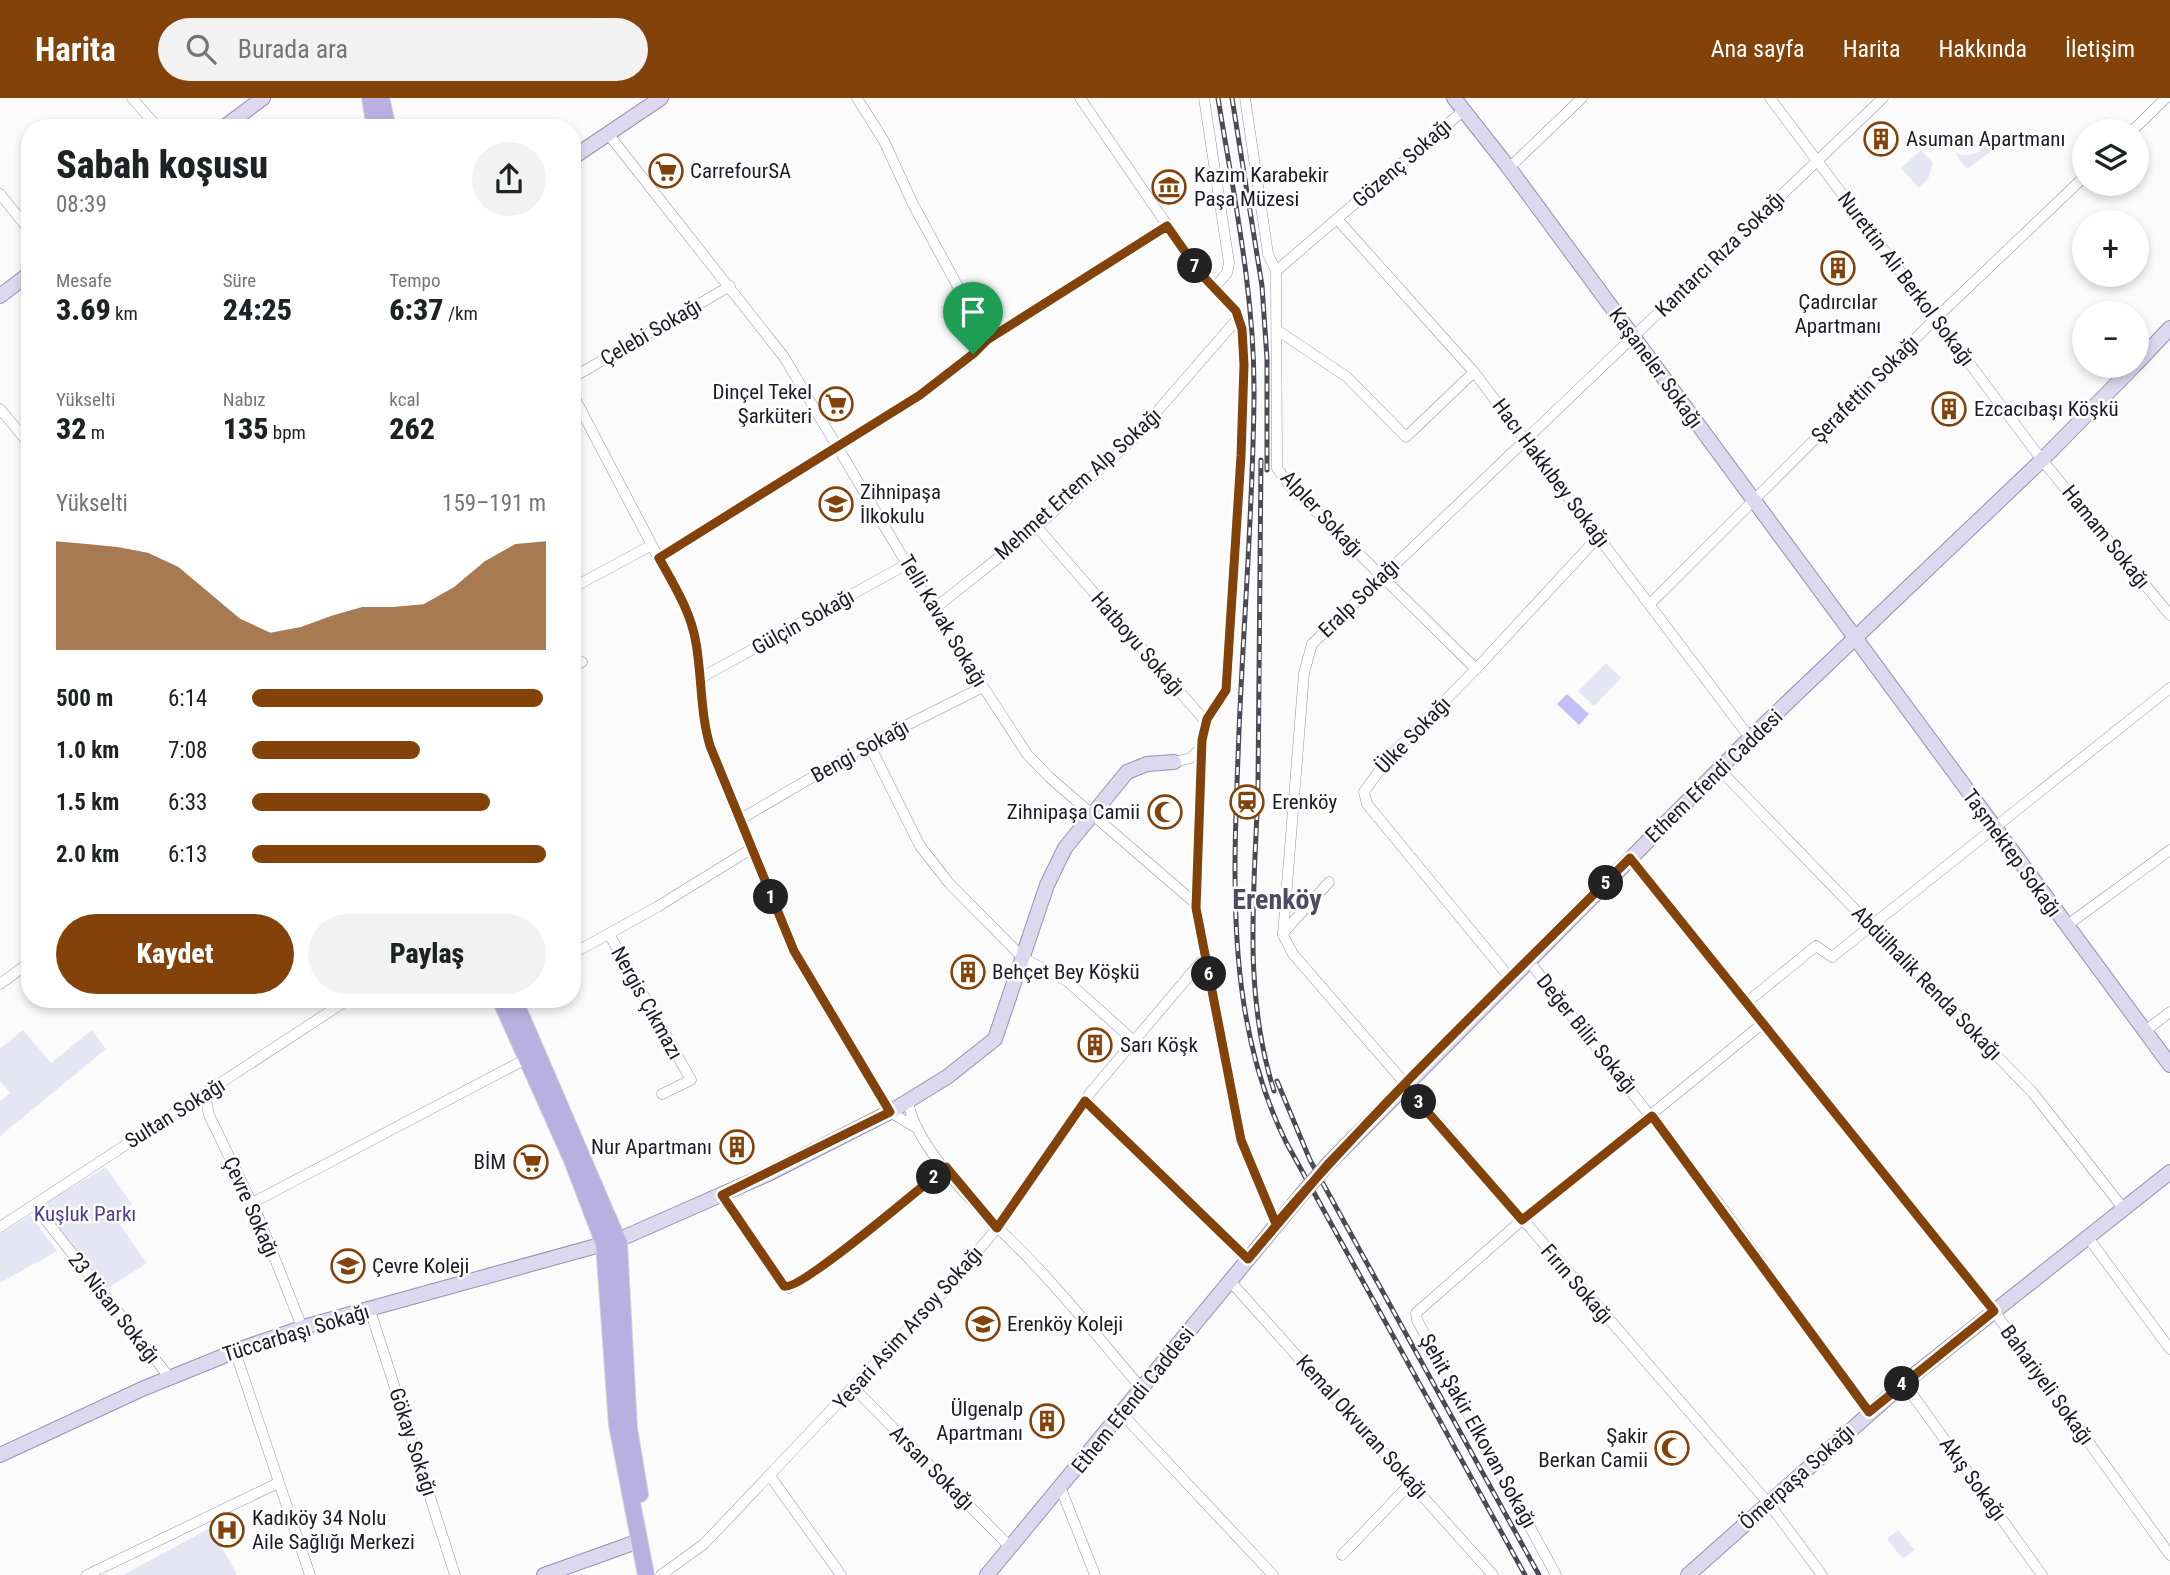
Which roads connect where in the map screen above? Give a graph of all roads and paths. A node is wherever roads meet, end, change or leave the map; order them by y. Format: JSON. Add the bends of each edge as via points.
{"nodes":[{"id":1,"x":132,"y":98,"type":"edge"},
{"id":2,"x":263,"y":98,"type":"edge"},
{"id":3,"x":370,"y":98,"type":"edge"},
{"id":4,"x":381,"y":98,"type":"edge"},
{"id":5,"x":660,"y":98,"type":"edge"},
{"id":6,"x":857,"y":98,"type":"edge"},
{"id":7,"x":1080,"y":98,"type":"edge"},
{"id":8,"x":1204,"y":98,"type":"edge"},
{"id":9,"x":1245,"y":98,"type":"edge"},
{"id":10,"x":1454,"y":98,"type":"edge"},
{"id":11,"x":1582,"y":98,"type":"edge"},
{"id":12,"x":1770,"y":98,"type":"edge"},
{"id":13,"x":1883,"y":98,"type":"edge"},
{"id":14,"x":2166,"y":98,"type":"edge"},
{"id":15,"x":1464,"y":110,"type":"junction"},
{"id":16,"x":150,"y":119,"type":"edge"},
{"id":17,"x":235,"y":119,"type":"edge"},
{"id":18,"x":374,"y":119,"type":"edge"},
{"id":19,"x":386,"y":119,"type":"edge"},
{"id":20,"x":2144,"y":119,"type":"edge"},
{"id":21,"x":608,"y":135,"type":"junction"},
{"id":22,"x":581,"y":152,"type":"edge"},
{"id":23,"x":1817,"y":160,"type":"junction"},
{"id":24,"x":1510,"y":168,"type":"junction"},
{"id":25,"x":2072,"y":188,"type":"edge"},
{"id":26,"x":0,"y":194,"type":"edge"},
{"id":27,"x":1337,"y":219,"type":"junction"},
{"id":28,"x":21,"y":220,"type":"edge"},
{"id":29,"x":1167,"y":226,"type":"junction"},
{"id":30,"x":1276,"y":271,"type":"junction"},
{"id":31,"x":21,"y":280,"type":"edge"},
{"id":32,"x":730,"y":286,"type":"junction"},
{"id":33,"x":1214,"y":288,"type":"junction"},
{"id":34,"x":0,"y":296,"type":"edge"},
{"id":35,"x":1239,"y":317,"type":"junction"},
{"id":36,"x":1935,"y":319,"type":"junction"},
{"id":37,"x":2170,"y":328,"type":"edge"},
{"id":38,"x":1277,"y":330,"type":"junction"},
{"id":39,"x":1633,"y":336,"type":"junction"},
{"id":40,"x":987,"y":340,"type":"junction"},
{"id":41,"x":2149,"y":350,"type":"edge"},
{"id":42,"x":1474,"y":372,"type":"junction"},
{"id":43,"x":581,"y":373,"type":"edge"},
{"id":44,"x":2121,"y":378,"type":"edge"},
{"id":45,"x":0,"y":409,"type":"edge"},
{"id":46,"x":581,"y":410,"type":"edge"},
{"id":47,"x":21,"y":434,"type":"edge"},
{"id":48,"x":1525,"y":438,"type":"junction"},
{"id":49,"x":839,"y":446,"type":"junction"},
{"id":50,"x":2042,"y":460,"type":"junction"},
{"id":51,"x":1753,"y":500,"type":"junction"},
{"id":52,"x":1037,"y":527,"type":"junction"},
{"id":53,"x":1599,"y":536,"type":"junction"},
{"id":54,"x":652,"y":545,"type":"junction"},
{"id":55,"x":659,"y":558,"type":"junction"},
{"id":56,"x":907,"y":564,"type":"junction"},
{"id":57,"x":1381,"y":576,"type":"junction"},
{"id":58,"x":581,"y":582,"type":"edge"},
{"id":59,"x":1650,"y":604,"type":"junction"},
{"id":60,"x":934,"y":609,"type":"junction"},
{"id":61,"x":2170,"y":614,"type":"edge"},
{"id":62,"x":1857,"y":639,"type":"junction"},
{"id":63,"x":1476,"y":669,"type":"junction"},
{"id":64,"x":699,"y":679,"type":"junction"},
{"id":65,"x":983,"y":687,"type":"junction"},
{"id":66,"x":2170,"y":688,"type":"edge"},
{"id":67,"x":1206,"y":722,"type":"junction"},
{"id":68,"x":1750,"y":738,"type":"junction"},
{"id":69,"x":869,"y":744,"type":"junction"},
{"id":70,"x":1201,"y":748,"type":"junction"},
{"id":71,"x":1174,"y":762,"type":"junction"},
{"id":72,"x":1719,"y":769,"type":"junction"},
{"id":73,"x":1199,"y":777,"type":"junction"},
{"id":74,"x":1091,"y":813,"type":"junction"},
{"id":75,"x":739,"y":820,"type":"junction"},
{"id":76,"x":1993,"y":829,"type":"junction"},
{"id":77,"x":751,"y":849,"type":"junction"},
{"id":78,"x":2170,"y":850,"type":"edge"},
{"id":79,"x":1630,"y":858,"type":"junction"},
{"id":80,"x":1329,"y":882,"type":"dead end"},
{"id":81,"x":1195,"y":903,"type":"junction"},
{"id":82,"x":1871,"y":926,"type":"junction"},
{"id":83,"x":2066,"y":926,"type":"junction"},
{"id":84,"x":1283,"y":933,"type":"junction"},
{"id":85,"x":609,"y":934,"type":"junction"},
{"id":86,"x":581,"y":949,"type":"edge"},
{"id":87,"x":1205,"y":957,"type":"junction"},
{"id":88,"x":1023,"y":958,"type":"junction"},
{"id":89,"x":1528,"y":960,"type":"junction"},
{"id":90,"x":21,"y":969,"type":"edge"},
{"id":91,"x":1510,"y":978,"type":"junction"},
{"id":92,"x":0,"y":984,"type":"edge"},
{"id":93,"x":1746,"y":1003,"type":"junction"},
{"id":94,"x":335,"y":1008,"type":"edge"},
{"id":95,"x":504,"y":1008,"type":"edge"},
{"id":96,"x":518,"y":1008,"type":"edge"},
{"id":97,"x":2170,"y":1012,"type":"edge"},
{"id":98,"x":1762,"y":1024,"type":"junction"},
{"id":99,"x":2145,"y":1031,"type":"junction"},
{"id":100,"x":1133,"y":1040,"type":"junction"},
{"id":101,"x":526,"y":1059,"type":"junction"},
{"id":102,"x":2170,"y":1065,"type":"edge"},
{"id":103,"x":1404,"y":1085,"type":"junction"},
{"id":104,"x":212,"y":1088,"type":"junction"},
{"id":105,"x":662,"y":1094,"type":"dead end"},
{"id":106,"x":1085,"y":1101,"type":"junction"},
{"id":107,"x":908,"y":1102,"type":"junction"},
{"id":108,"x":187,"y":1104,"type":"junction"},
{"id":109,"x":890,"y":1112,"type":"junction"},
{"id":110,"x":209,"y":1115,"type":"junction"},
{"id":111,"x":1652,"y":1116,"type":"junction"},
{"id":112,"x":915,"y":1127,"type":"junction"},
{"id":113,"x":946,"y":1167,"type":"junction"},
{"id":114,"x":2170,"y":1172,"type":"edge"},
{"id":115,"x":722,"y":1195,"type":"junction"},
{"id":116,"x":251,"y":1203,"type":"junction"},
{"id":117,"x":34,"y":1205,"type":"junction"},
{"id":118,"x":2123,"y":1208,"type":"junction"},
{"id":119,"x":1522,"y":1220,"type":"junction"},
{"id":120,"x":1276,"y":1224,"type":"junction"},
{"id":121,"x":0,"y":1227,"type":"edge"},
{"id":122,"x":997,"y":1228,"type":"junction"},
{"id":123,"x":2087,"y":1236,"type":"junction"},
{"id":124,"x":611,"y":1242,"type":"junction"},
{"id":125,"x":1248,"y":1259,"type":"junction"},
{"id":126,"x":1230,"y":1281,"type":"junction"},
{"id":127,"x":370,"y":1310,"type":"junction"},
{"id":128,"x":1994,"y":1311,"type":"junction"},
{"id":129,"x":302,"y":1327,"type":"junction"},
{"id":130,"x":2170,"y":1349,"type":"edge"},
{"id":131,"x":235,"y":1351,"type":"junction"},
{"id":132,"x":169,"y":1377,"type":"junction"},
{"id":133,"x":1904,"y":1383,"type":"junction"},
{"id":134,"x":854,"y":1388,"type":"junction"},
{"id":135,"x":1142,"y":1390,"type":"junction"},
{"id":136,"x":1869,"y":1412,"type":"junction"},
{"id":137,"x":1122,"y":1414,"type":"junction"},
{"id":138,"x":0,"y":1455,"type":"edge"},
{"id":139,"x":770,"y":1476,"type":"junction"},
{"id":140,"x":1412,"y":1482,"type":"junction"},
{"id":141,"x":278,"y":1483,"type":"junction"},
{"id":142,"x":1061,"y":1489,"type":"junction"},
{"id":143,"x":1769,"y":1504,"type":"junction"},
{"id":144,"x":639,"y":1541,"type":"junction"},
{"id":145,"x":1011,"y":1548,"type":"junction"},
{"id":146,"x":1342,"y":1555,"type":"dead end"},
{"id":147,"x":2170,"y":1555,"type":"edge"},
{"id":148,"x":88,"y":1575,"type":"edge"},
{"id":149,"x":310,"y":1575,"type":"edge"},
{"id":150,"x":455,"y":1575,"type":"edge"},
{"id":151,"x":544,"y":1575,"type":"edge"},
{"id":152,"x":646,"y":1575,"type":"edge"},
{"id":153,"x":659,"y":1575,"type":"edge"},
{"id":154,"x":841,"y":1575,"type":"edge"},
{"id":155,"x":987,"y":1575,"type":"edge"},
{"id":156,"x":1095,"y":1575,"type":"edge"},
{"id":157,"x":1273,"y":1575,"type":"edge"},
{"id":158,"x":1493,"y":1575,"type":"edge"},
{"id":159,"x":1556,"y":1575,"type":"edge"},
{"id":160,"x":1688,"y":1575,"type":"edge"},
{"id":161,"x":1822,"y":1575,"type":"edge"},
{"id":162,"x":2042,"y":1575,"type":"edge"}],
"edges":[{"from":1,"to":16,"type":"street"},
{"from":2,"to":17,"type":"street"},
{"from":3,"to":18,"type":"main road"},
{"from":4,"to":19,"type":"main road"},
{"from":5,"to":21,"type":"street"},
{"from":6,"to":40,"type":"street","via":[[887,146],[908,195]]},
{"from":7,"to":29,"type":"street"},
{"from":8,"to":33,"type":"street","via":[[1229,262],[1228,271]]},
{"from":9,"to":30,"type":"street","name":"Alpler Sokağı","via":[[1268,254]]},
{"from":10,"to":15,"type":"street","name":"Kaşaneler Sokağı"},
{"from":11,"to":24,"type":"street"},
{"from":12,"to":23,"type":"street","name":"Nurettin Ali Berkol Sokağı"},
{"from":13,"to":23,"type":"street","name":"Kantarcı Rıza Sokağı"},
{"from":14,"to":20,"type":"street"},
{"from":15,"to":24,"type":"street","name":"Kaşaneler Sokağı"},
{"from":15,"to":27,"type":"street","name":"Gözenç Sokağı"},
{"from":21,"to":22,"type":"street"},
{"from":21,"to":32,"type":"street","name":"Telli Kavak Sokağı"},
{"from":23,"to":36,"type":"street","name":"Nurettin Ali Berkol Sokağı"},
{"from":23,"to":39,"type":"street","name":"Kantarcı Rıza Sokağı"},
{"from":24,"to":39,"type":"street","name":"Kaşaneler Sokağı"},
{"from":25,"to":36,"type":"street","name":"Şerafettin Sokağı"},
{"from":26,"to":28,"type":"street"},
{"from":27,"to":30,"type":"street","name":"Gözenç Sokağı"},
{"from":27,"to":42,"type":"street","name":"Hacı Hakkıbey Sokağı"},
{"from":29,"to":33,"type":"street"},
{"from":29,"to":40,"type":"street"},
{"from":30,"to":38,"type":"street","name":"Alpler Sokağı"},
{"from":31,"to":34,"type":"street"},
{"from":32,"to":43,"type":"street","name":"Çelebi Sokağı"},
{"from":32,"to":49,"type":"street","name":"Telli Kavak Sokağı","via":[[788,363]]},
{"from":33,"to":35,"type":"street"},
{"from":35,"to":52,"type":"street","name":"Mehmet Ertem Alp Sokağı","via":[[1144,428]]},
{"from":35,"to":67,"type":"street","via":[[1243,401],[1226,690]]},
{"from":36,"to":50,"type":"street","name":"Nurettin Ali Berkol Sokağı"},
{"from":36,"to":51,"type":"street","name":"Şerafettin Sokağı"},
{"from":37,"to":41,"type":"street","name":"Ethem Efendi Caddesi"},
{"from":38,"to":42,"type":"street","via":[[1346,377],[1406,437]]},
{"from":38,"to":57,"type":"street","name":"Alpler Sokağı","via":[[1277,468],[1294,491]]},
{"from":39,"to":48,"type":"street","name":"Kantarcı Rıza Sokağı"},
{"from":39,"to":51,"type":"street","name":"Kaşaneler Sokağı"},
{"from":40,"to":49,"type":"street","via":[[920,395]]},
{"from":42,"to":48,"type":"street","name":"Hacı Hakkıbey Sokağı"},
{"from":44,"to":50,"type":"street","name":"Ethem Efendi Caddesi"},
{"from":45,"to":47,"type":"street"},
{"from":46,"to":54,"type":"street"},
{"from":48,"to":53,"type":"street","name":"Hacı Hakkıbey Sokağı"},
{"from":48,"to":57,"type":"street","name":"Eralp Sokağı"},
{"from":49,"to":55,"type":"street"},
{"from":49,"to":56,"type":"street","name":"Telli Kavak Sokağı"},
{"from":50,"to":61,"type":"street","name":"Hamam Sokağı"},
{"from":50,"to":62,"type":"street","name":"Ethem Efendi Caddesi"},
{"from":51,"to":59,"type":"street","name":"Şerafettin Sokağı"},
{"from":51,"to":62,"type":"street","name":"Kaşaneler Sokağı"},
{"from":52,"to":60,"type":"street","name":"Mehmet Ertem Alp Sokağı"},
{"from":52,"to":67,"type":"street","name":"Hatboyu Sokağı"},
{"from":53,"to":59,"type":"street","name":"Hacı Hakkıbey Sokağı"},
{"from":53,"to":63,"type":"street","name":"Ülke Sokağı"},
{"from":54,"to":55,"type":"street"},
{"from":54,"to":58,"type":"street"},
{"from":55,"to":64,"type":"street","via":[[689,617]]},
{"from":56,"to":60,"type":"street","name":"Telli Kavak Sokağı"},
{"from":56,"to":64,"type":"street","name":"Gülçin Sokağı"},
{"from":57,"to":63,"type":"street","name":"Alpler Sokağı"},
{"from":57,"to":84,"type":"street","name":"Eralp Sokağı","via":[[1318,637],[1307,656]]},
{"from":59,"to":68,"type":"street","name":"Hacı Hakkıbey Sokağı"},
{"from":60,"to":65,"type":"street","name":"Telli Kavak Sokağı"},
{"from":62,"to":68,"type":"street","name":"Ethem Efendi Caddesi"},
{"from":62,"to":76,"type":"street","name":"Taşmektep Sokağı"},
{"from":63,"to":91,"type":"street","name":"Ülke Sokağı","via":[[1385,761],[1364,797]]},
{"from":64,"to":75,"type":"street","via":[[708,739]]},
{"from":65,"to":69,"type":"street","name":"Bengi Sokağı"},
{"from":65,"to":74,"type":"street","name":"Telli Kavak Sokağı","via":[[1031,758]]},
{"from":66,"to":76,"type":"street"},
{"from":67,"to":70,"type":"street"},
{"from":68,"to":72,"type":"street","name":"Ethem Efendi Caddesi"},
{"from":69,"to":75,"type":"street","name":"Bengi Sokağı"},
{"from":69,"to":88,"type":"street","via":[[920,846],[949,883]]},
{"from":70,"to":71,"type":"street","via":[[1191,758]]},
{"from":70,"to":73,"type":"street"},
{"from":71,"to":73,"type":"street","via":[[1190,767]]},
{"from":71,"to":74,"type":"street","name":"Tüccarbaşı Sokağı","via":[[1131,769]]},
{"from":72,"to":79,"type":"street","name":"Ethem Efendi Caddesi"},
{"from":72,"to":82,"type":"street","name":"Abdülhalik Renda Sokağı"},
{"from":73,"to":81,"type":"street"},
{"from":74,"to":81,"type":"street","name":"Telli Kavak Sokağı"},
{"from":74,"to":88,"type":"street","name":"Tüccarbaşı Sokağı","via":[[1056,863]]},
{"from":75,"to":77,"type":"street"},
{"from":76,"to":82,"type":"street"},
{"from":76,"to":83,"type":"street","name":"Taşmektep Sokağı"},
{"from":77,"to":85,"type":"street"},
{"from":77,"to":109,"type":"street","via":[[803,969]]},
{"from":78,"to":83,"type":"street"},
{"from":79,"to":89,"type":"street","name":"Ethem Efendi Caddesi"},
{"from":79,"to":93,"type":"street","name":"Bahariyeli Sokağı"},
{"from":80,"to":84,"type":"street"},
{"from":81,"to":87,"type":"street"},
{"from":82,"to":93,"type":"street","via":[[1832,957],[1816,946]]},
{"from":82,"to":118,"type":"street","name":"Abdülhalik Renda Sokağı","via":[[2037,1097]]},
{"from":83,"to":99,"type":"street","name":"Taşmektep Sokağı"},
{"from":84,"to":103,"type":"street","name":"Fırın Sokağı","via":[[1285,945]]},
{"from":85,"to":86,"type":"street"},
{"from":85,"to":105,"type":"street","name":"Nergis Çıkmazı","via":[[691,1080]]},
{"from":87,"to":100,"type":"street","name":"Yesari Asim Arsoy Sokağı"},
{"from":87,"to":120,"type":"street","via":[[1241,1140]]},
{"from":88,"to":100,"type":"street","via":[[1067,981]]},
{"from":88,"to":107,"type":"street","name":"Tüccarbaşı Sokağı","via":[[995,1039]]},
{"from":89,"to":91,"type":"street","name":"Ethem Efendi Caddesi"},
{"from":89,"to":111,"type":"street","name":"Değer Bilir Sokağı"},
{"from":90,"to":92,"type":"street"},
{"from":91,"to":103,"type":"street","name":"Ethem Efendi Caddesi"},
{"from":93,"to":98,"type":"street","name":"Bahariyeli Sokağı"},
{"from":94,"to":104,"type":"street","name":"Sultan Sokağı"},
{"from":95,"to":101,"type":"main road"},
{"from":96,"to":124,"type":"main road"},
{"from":97,"to":99,"type":"street"},
{"from":98,"to":111,"type":"street","name":"Şehit Şakir Elkovan Sokağı"},
{"from":98,"to":128,"type":"street","name":"Bahariyeli Sokağı"},
{"from":99,"to":102,"type":"street","name":"Taşmektep Sokağı"},
{"from":100,"to":106,"type":"street","name":"Yesari Asim Arsoy Sokağı"},
{"from":101,"to":116,"type":"street"},
{"from":101,"to":124,"type":"main road"},
{"from":103,"to":119,"type":"street","name":"Fırın Sokağı"},
{"from":103,"to":120,"type":"street","name":"Ethem Efendi Caddesi","bridge":true},
{"from":104,"to":108,"type":"street","name":"Sultan Sokağı"},
{"from":104,"to":110,"type":"street","via":[[206,1098]]},
{"from":106,"to":122,"type":"street","name":"Yesari Asim Arsoy Sokağı"},
{"from":106,"to":125,"type":"street"},
{"from":107,"to":109,"type":"street","name":"Tüccarbaşı Sokağı"},
{"from":107,"to":112,"type":"street"},
{"from":108,"to":110,"type":"street","via":[[200,1106]]},
{"from":108,"to":117,"type":"street","name":"Sultan Sokağı"},
{"from":109,"to":112,"type":"street"},
{"from":109,"to":115,"type":"street","name":"Tüccarbaşı Sokağı"},
{"from":110,"to":116,"type":"street","name":"Çevre Sokağı"},
{"from":111,"to":119,"type":"street","name":"Şehit Şakir Elkovan Sokağı"},
{"from":111,"to":136,"type":"street","name":"Değer Bilir Sokağı"},
{"from":112,"to":113,"type":"street"},
{"from":113,"to":115,"type":"street","via":[[833,1259],[789,1288],[783,1286]]},
{"from":113,"to":122,"type":"street"},
{"from":114,"to":118,"type":"street","name":"Ömerpaşa Sokağı"},
{"from":115,"to":124,"type":"street","name":"Tüccarbaşı Sokağı"},
{"from":116,"to":129,"type":"street","name":"Çevre Sokağı"},
{"from":117,"to":121,"type":"street","name":"Sultan Sokağı"},
{"from":117,"to":132,"type":"street","name":"23 Nisan Sokağı"},
{"from":118,"to":123,"type":"street","name":"Ömerpaşa Sokağı"},
{"from":119,"to":143,"type":"street","name":"Fırın Sokağı"},
{"from":119,"to":159,"type":"street","name":"Şehit Şakir Elkovan Sokağı","via":[[1416,1315]]},
{"from":120,"to":125,"type":"street","name":"Ethem Efendi Caddesi"},
{"from":122,"to":134,"type":"street","name":"Yesari Asim Arsoy Sokağı"},
{"from":122,"to":135,"type":"street","via":[[1036,1266]]},
{"from":123,"to":128,"type":"street","name":"Ömerpaşa Sokağı"},
{"from":123,"to":130,"type":"street"},
{"from":124,"to":127,"type":"street","name":"Tüccarbaşı Sokağı"},
{"from":124,"to":144,"type":"main road","via":[[617,1425]]},
{"from":124,"to":153,"type":"main road","via":[[631,1440]]},
{"from":125,"to":126,"type":"street","name":"Ethem Efendi Caddesi"},
{"from":126,"to":135,"type":"street","name":"Ethem Efendi Caddesi"},
{"from":126,"to":140,"type":"street","name":"Kemal Okvuran Sokağı"},
{"from":127,"to":129,"type":"street","name":"Tüccarbaşı Sokağı"},
{"from":127,"to":150,"type":"street","name":"Gökay Sokağı"},
{"from":128,"to":133,"type":"street","name":"Ömerpaşa Sokağı"},
{"from":128,"to":147,"type":"street","name":"Bahariyeli Sokağı"},
{"from":129,"to":131,"type":"street","name":"Tüccarbaşı Sokağı"},
{"from":131,"to":132,"type":"street","name":"Tüccarbaşı Sokağı"},
{"from":131,"to":141,"type":"street"},
{"from":132,"to":138,"type":"street","name":"Tüccarbaşı Sokağı"},
{"from":133,"to":136,"type":"street","name":"Ömerpaşa Sokağı"},
{"from":133,"to":162,"type":"street","name":"Akış Sokağı"},
{"from":134,"to":139,"type":"street","name":"Yesari Asim Arsoy Sokağı"},
{"from":134,"to":145,"type":"street","name":"Arsan Sokağı"},
{"from":135,"to":137,"type":"street","name":"Ethem Efendi Caddesi"},
{"from":136,"to":143,"type":"street","name":"Ömerpaşa Sokağı"},
{"from":137,"to":142,"type":"street","name":"Ethem Efendi Caddesi"},
{"from":137,"to":157,"type":"street"},
{"from":139,"to":153,"type":"street","name":"Yesari Asim Arsoy Sokağı","via":[[701,1547]]},
{"from":139,"to":154,"type":"street"},
{"from":140,"to":146,"type":"street"},
{"from":140,"to":158,"type":"street","name":"Kemal Okvuran Sokağı"},
{"from":141,"to":148,"type":"street"},
{"from":141,"to":149,"type":"street"},
{"from":142,"to":145,"type":"street","name":"Ethem Efendi Caddesi"},
{"from":142,"to":156,"type":"street"},
{"from":143,"to":160,"type":"street","name":"Ömerpaşa Sokağı"},
{"from":143,"to":161,"type":"street","name":"Fırın Sokağı"},
{"from":144,"to":151,"type":"street"},
{"from":144,"to":152,"type":"main road"},
{"from":145,"to":155,"type":"street","name":"Ethem Efendi Caddesi"}]}
